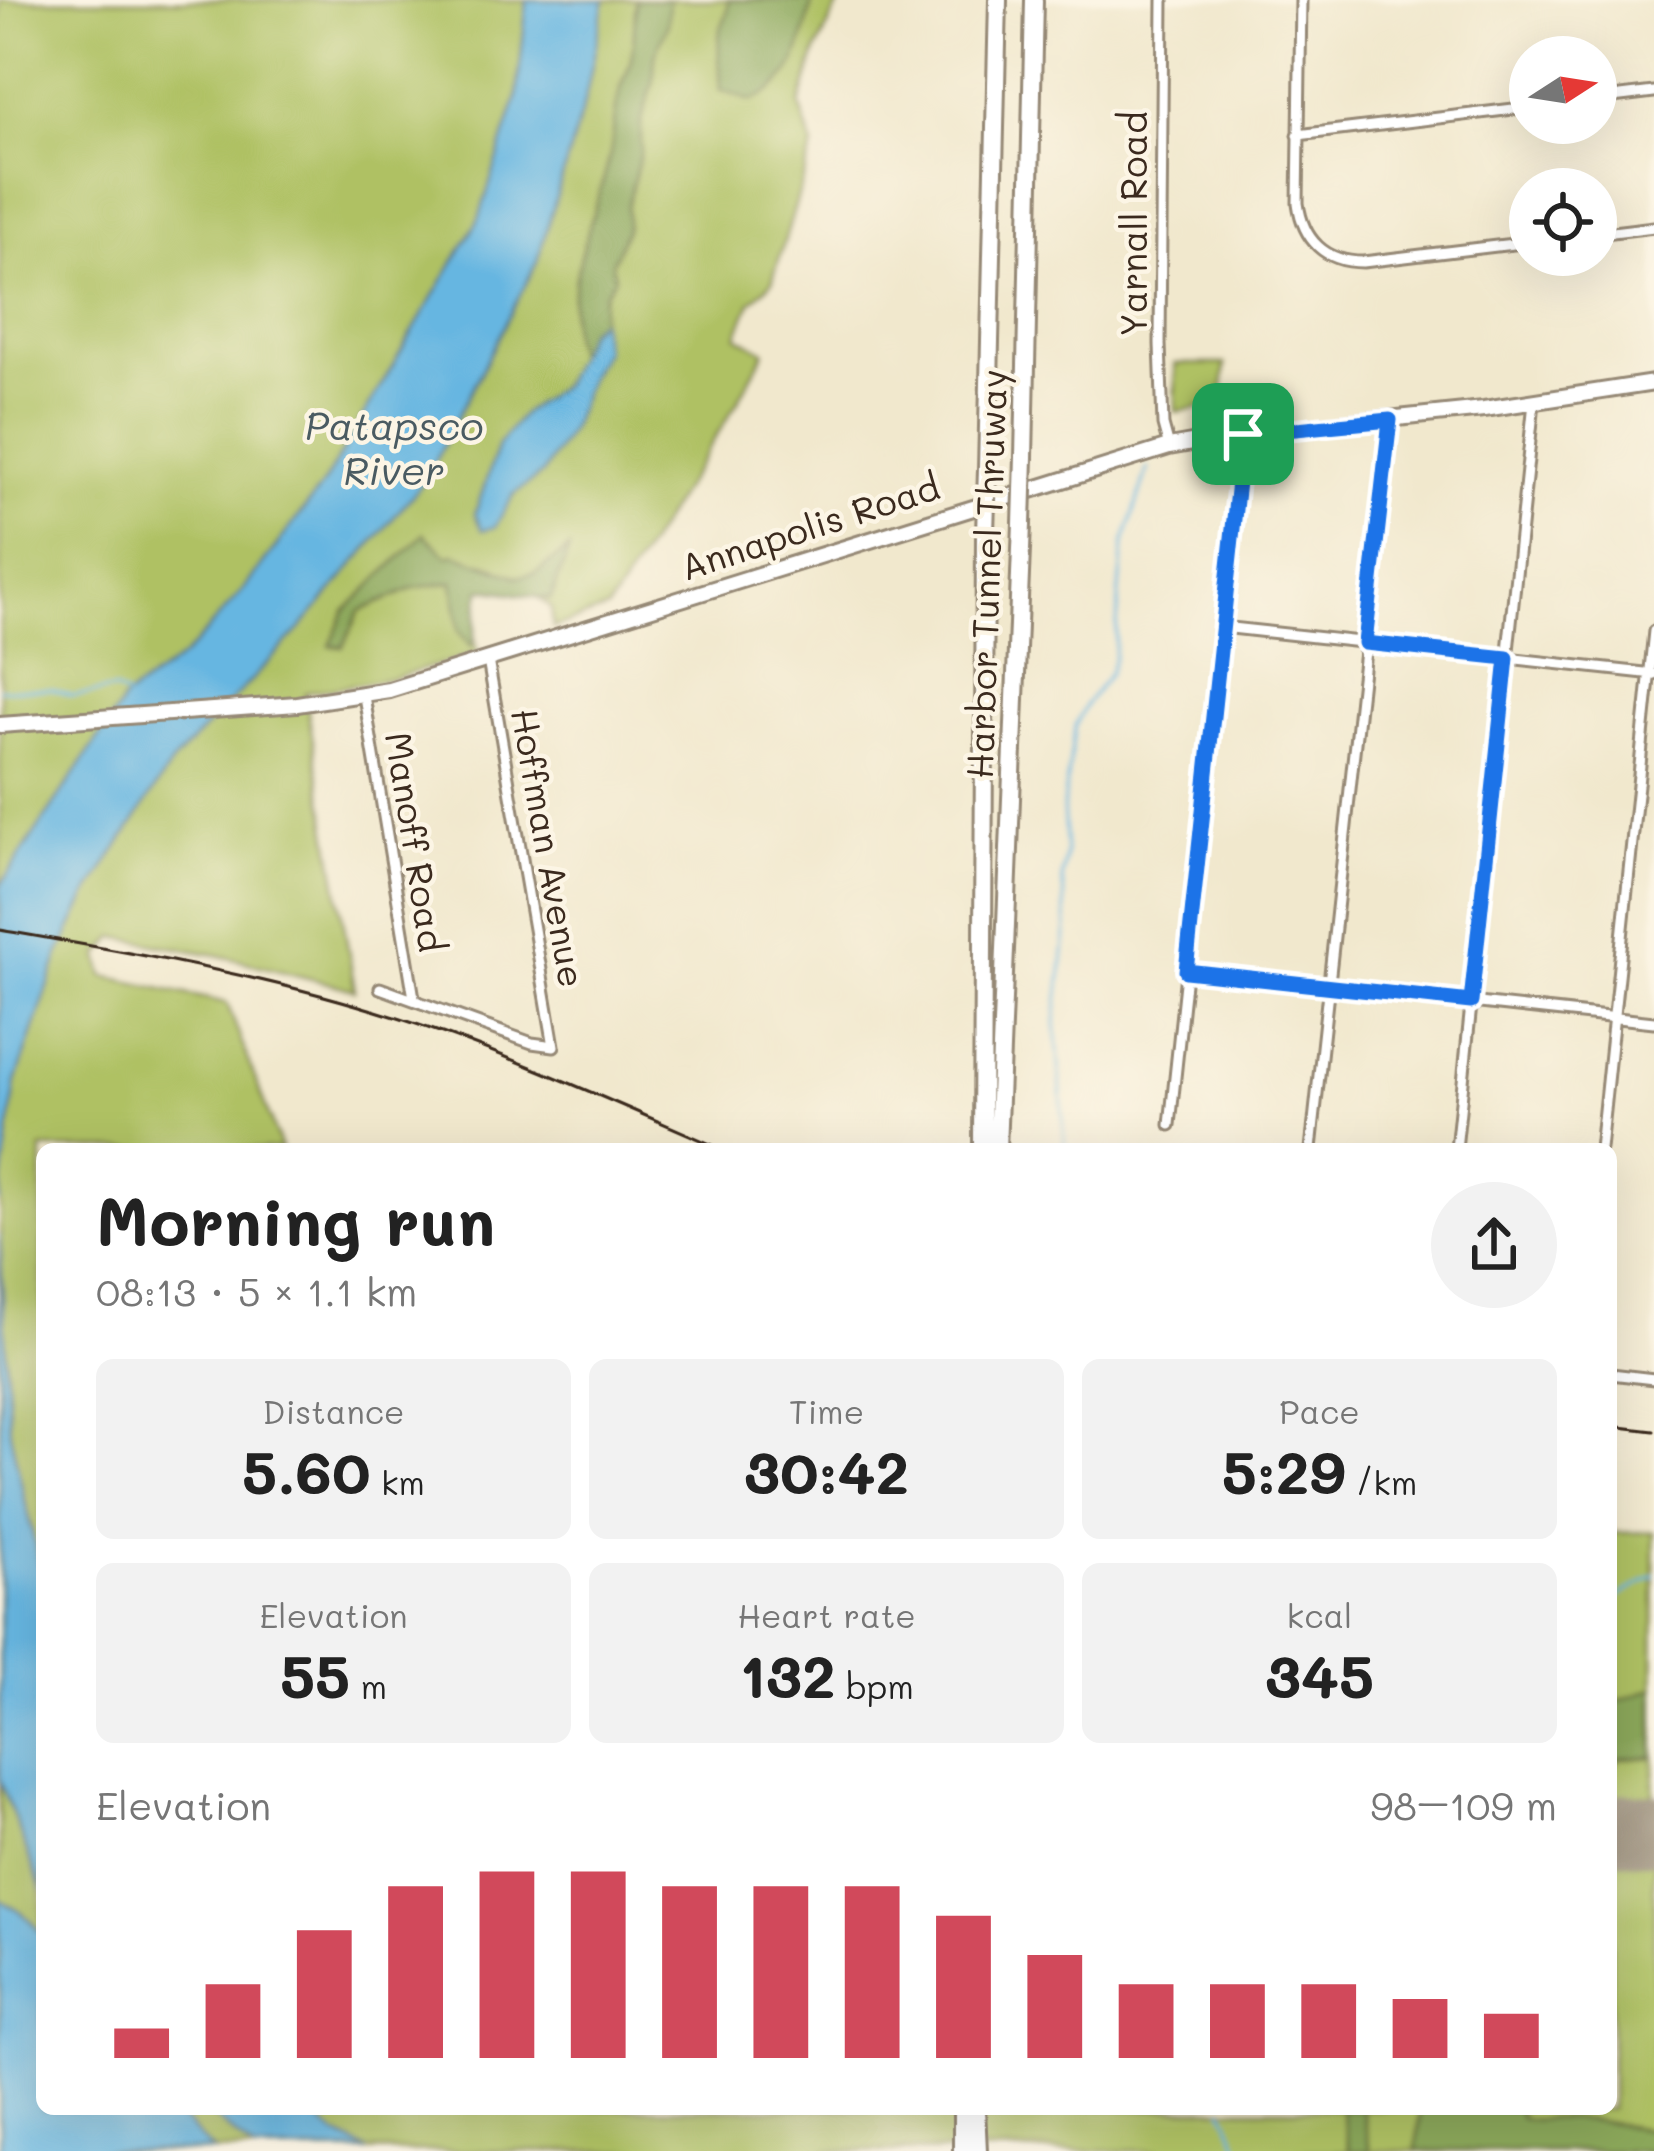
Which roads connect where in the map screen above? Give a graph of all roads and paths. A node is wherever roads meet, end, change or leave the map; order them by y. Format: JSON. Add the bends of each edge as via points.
{"nodes":[{"id":1,"x":998,"y":0,"type":"edge"},
{"id":2,"x":1034,"y":0,"type":"edge"},
{"id":3,"x":1163,"y":0,"type":"edge"},
{"id":4,"x":1301,"y":0,"type":"edge"},
{"id":5,"x":1654,"y":92,"type":"edge"},
{"id":6,"x":1617,"y":96,"type":"edge"},
{"id":7,"x":1509,"y":110,"type":"edge"},
{"id":8,"x":1298,"y":135,"type":"junction"},
{"id":9,"x":1654,"y":227,"type":"edge"},
{"id":10,"x":1617,"y":231,"type":"edge"},
{"id":11,"x":1509,"y":245,"type":"edge"},
{"id":12,"x":1654,"y":383,"type":"edge"},
{"id":13,"x":1534,"y":402,"type":"junction"},
{"id":14,"x":1390,"y":420,"type":"junction"},
{"id":15,"x":1243,"y":434,"type":"junction"},
{"id":16,"x":1169,"y":447,"type":"junction"},
{"id":17,"x":1222,"y":627,"type":"junction"},
{"id":18,"x":1654,"y":631,"type":"edge"},
{"id":19,"x":1365,"y":643,"type":"junction"},
{"id":20,"x":1507,"y":658,"type":"junction"},
{"id":21,"x":488,"y":660,"type":"junction"},
{"id":22,"x":1652,"y":673,"type":"edge"},
{"id":23,"x":364,"y":696,"type":"junction"},
{"id":24,"x":0,"y":725,"type":"edge"},
{"id":25,"x":1186,"y":971,"type":"junction"},
{"id":26,"x":1327,"y":986,"type":"junction"},
{"id":27,"x":380,"y":988,"type":"dead end"},
{"id":28,"x":414,"y":998,"type":"junction"},
{"id":29,"x":1471,"y":1002,"type":"junction"},
{"id":30,"x":1614,"y":1017,"type":"junction"},
{"id":31,"x":1654,"y":1022,"type":"edge"},
{"id":32,"x":1170,"y":1125,"type":"dead end"},
{"id":33,"x":982,"y":1143,"type":"edge"},
{"id":34,"x":998,"y":1143,"type":"edge"},
{"id":35,"x":1311,"y":1143,"type":"edge"},
{"id":36,"x":1457,"y":1143,"type":"edge"},
{"id":37,"x":1601,"y":1143,"type":"edge"},
{"id":38,"x":1617,"y":1375,"type":"edge"},
{"id":39,"x":1654,"y":1378,"type":"edge"},
{"id":40,"x":962,"y":2115,"type":"edge"},
{"id":41,"x":976,"y":2115,"type":"edge"},
{"id":42,"x":962,"y":2151,"type":"edge"},
{"id":43,"x":978,"y":2151,"type":"edge"}],
"edges":[{"from":1,"to":33,"type":"highway","name":"Harbor Tunnel Thruway","bridge":true},
{"from":2,"to":34,"type":"highway","name":"Harbor Tunnel Thruway","bridge":true},
{"from":3,"to":16,"type":"street","name":"Yarnall Road","via":[[1160,344]]},
{"from":4,"to":8,"type":"street"},
{"from":5,"to":6,"type":"street"},
{"from":7,"to":8,"type":"street"},
{"from":8,"to":11,"type":"street","via":[[1300,218],[1313,243],[1337,259]]},
{"from":9,"to":10,"type":"street"},
{"from":12,"to":13,"type":"main road","name":"Annapolis Road"},
{"from":13,"to":14,"type":"main road","name":"Annapolis Road"},
{"from":13,"to":20,"type":"street"},
{"from":14,"to":15,"type":"main road","name":"Annapolis Road"},
{"from":14,"to":19,"type":"street"},
{"from":15,"to":16,"type":"main road","name":"Annapolis Road"},
{"from":15,"to":17,"type":"street"},
{"from":16,"to":21,"type":"main road","name":"Annapolis Road"},
{"from":17,"to":19,"type":"street"},
{"from":17,"to":25,"type":"street"},
{"from":18,"to":22,"type":"street"},
{"from":19,"to":20,"type":"street"},
{"from":19,"to":26,"type":"street"},
{"from":20,"to":22,"type":"street"},
{"from":20,"to":29,"type":"street"},
{"from":21,"to":23,"type":"main road","name":"Annapolis Road"},
{"from":21,"to":28,"type":"street","name":"Hoffman Avenue","via":[[554,1046]]},
{"from":22,"to":30,"type":"street"},
{"from":23,"to":24,"type":"main road","name":"Annapolis Road"},
{"from":23,"to":28,"type":"street","name":"Manoff Road"},
{"from":25,"to":26,"type":"street"},
{"from":25,"to":32,"type":"street"},
{"from":26,"to":29,"type":"street"},
{"from":26,"to":35,"type":"street"},
{"from":27,"to":28,"type":"street"},
{"from":29,"to":30,"type":"street"},
{"from":29,"to":36,"type":"street"},
{"from":30,"to":31,"type":"street"},
{"from":30,"to":37,"type":"street"},
{"from":38,"to":39,"type":"street"},
{"from":40,"to":42,"type":"highway"},
{"from":41,"to":43,"type":"highway"}]}
